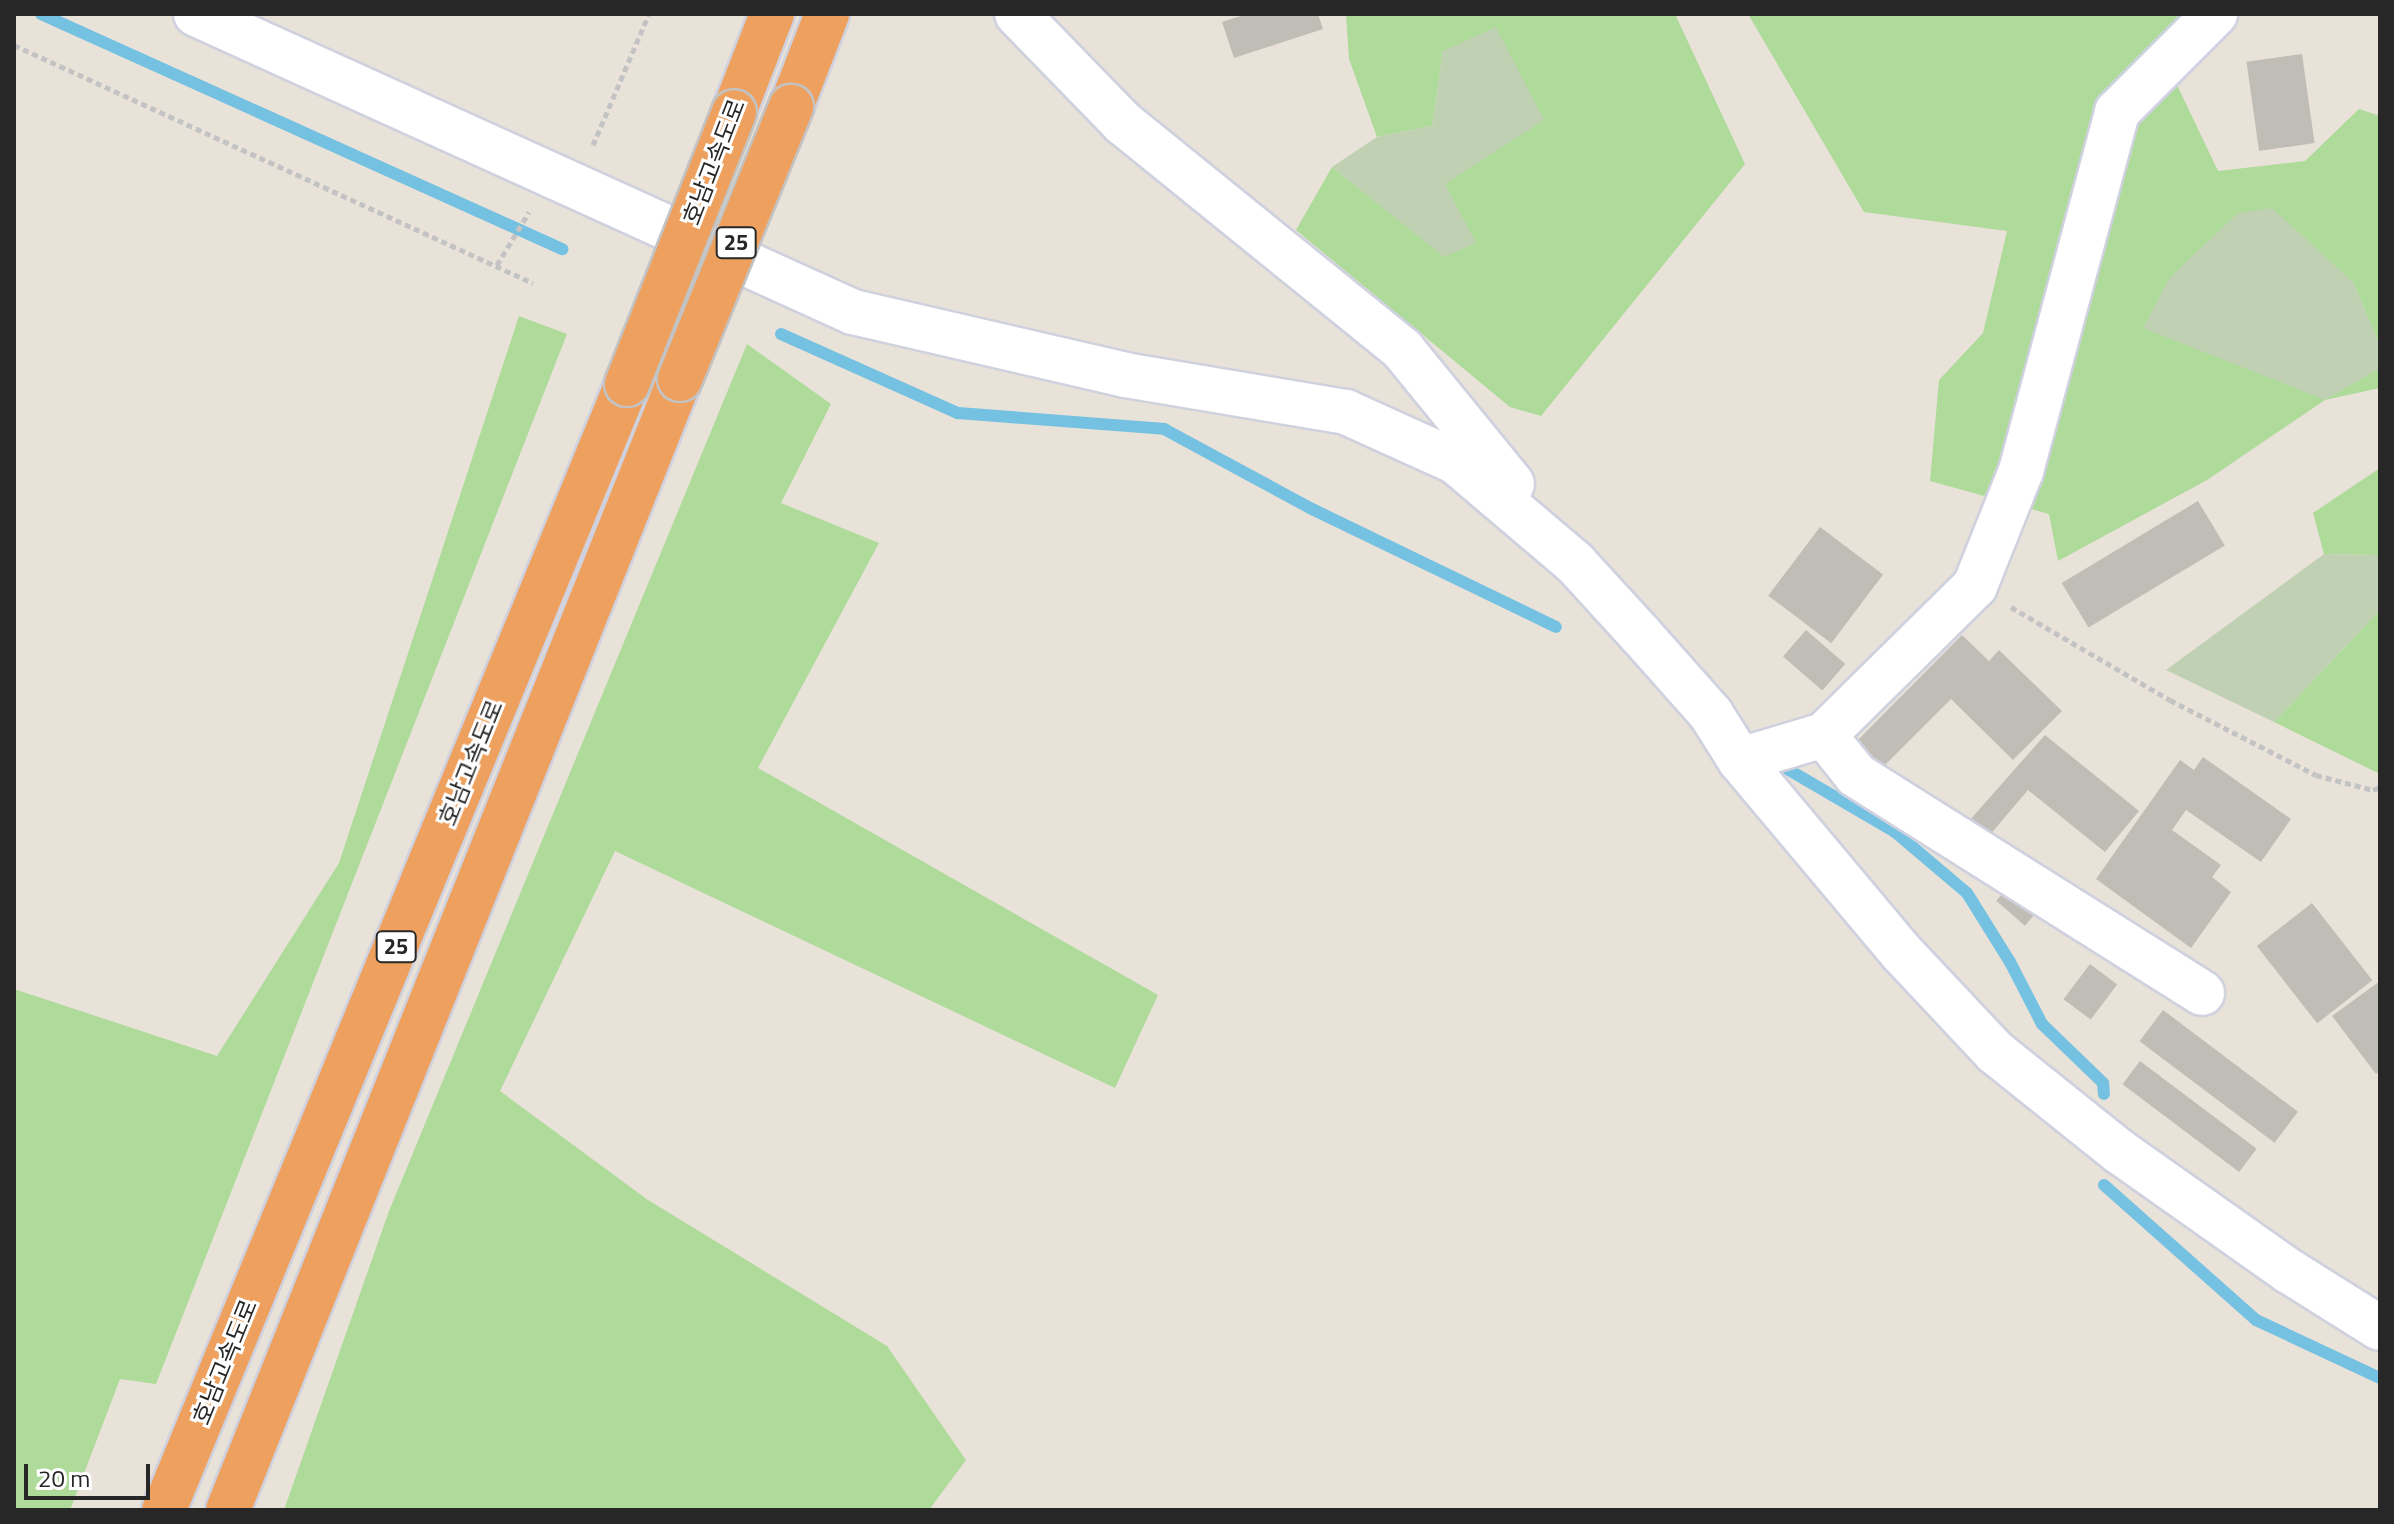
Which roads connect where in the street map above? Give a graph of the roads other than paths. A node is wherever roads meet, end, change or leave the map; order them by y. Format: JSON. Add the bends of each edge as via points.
{"nodes":[{"id":1,"x":196,"y":14,"type":"edge"},
{"id":2,"x":772,"y":14,"type":"edge"},
{"id":3,"x":827,"y":14,"type":"edge"},
{"id":4,"x":1017,"y":14,"type":"edge"},
{"id":5,"x":2215,"y":14,"type":"edge"},
{"id":6,"x":1575,"y":563,"type":"junction"},
{"id":7,"x":1824,"y":735,"type":"junction"},
{"id":8,"x":1740,"y":760,"type":"junction"},
{"id":9,"x":2202,"y":993,"type":"dead end"},
{"id":10,"x":2380,"y":1328,"type":"edge"},
{"id":11,"x":164,"y":1510,"type":"edge"},
{"id":12,"x":228,"y":1510,"type":"edge"}],
"edges":[{"from":1,"to":6,"type":"street","via":[[853,312],[1125,375],[1346,412],[1456,462]]},
{"from":2,"to":11,"type":"highway","name":"호남고속도로","number":"25","bridge":true,"via":[[627,384]]},
{"from":3,"to":12,"type":"highway","name":"호남고속도로","number":"25","bridge":true},
{"from":4,"to":6,"type":"street","via":[[1123,123],[1402,349]]},
{"from":5,"to":7,"type":"street","via":[[2117,112],[2021,471],[1975,586]]},
{"from":6,"to":8,"type":"street","via":[[1711,714]]},
{"from":7,"to":8,"type":"street"},
{"from":7,"to":9,"type":"street","via":[[1856,775]]},
{"from":8,"to":10,"type":"street","via":[[1902,953],[1995,1052],[2120,1152]]}]}
